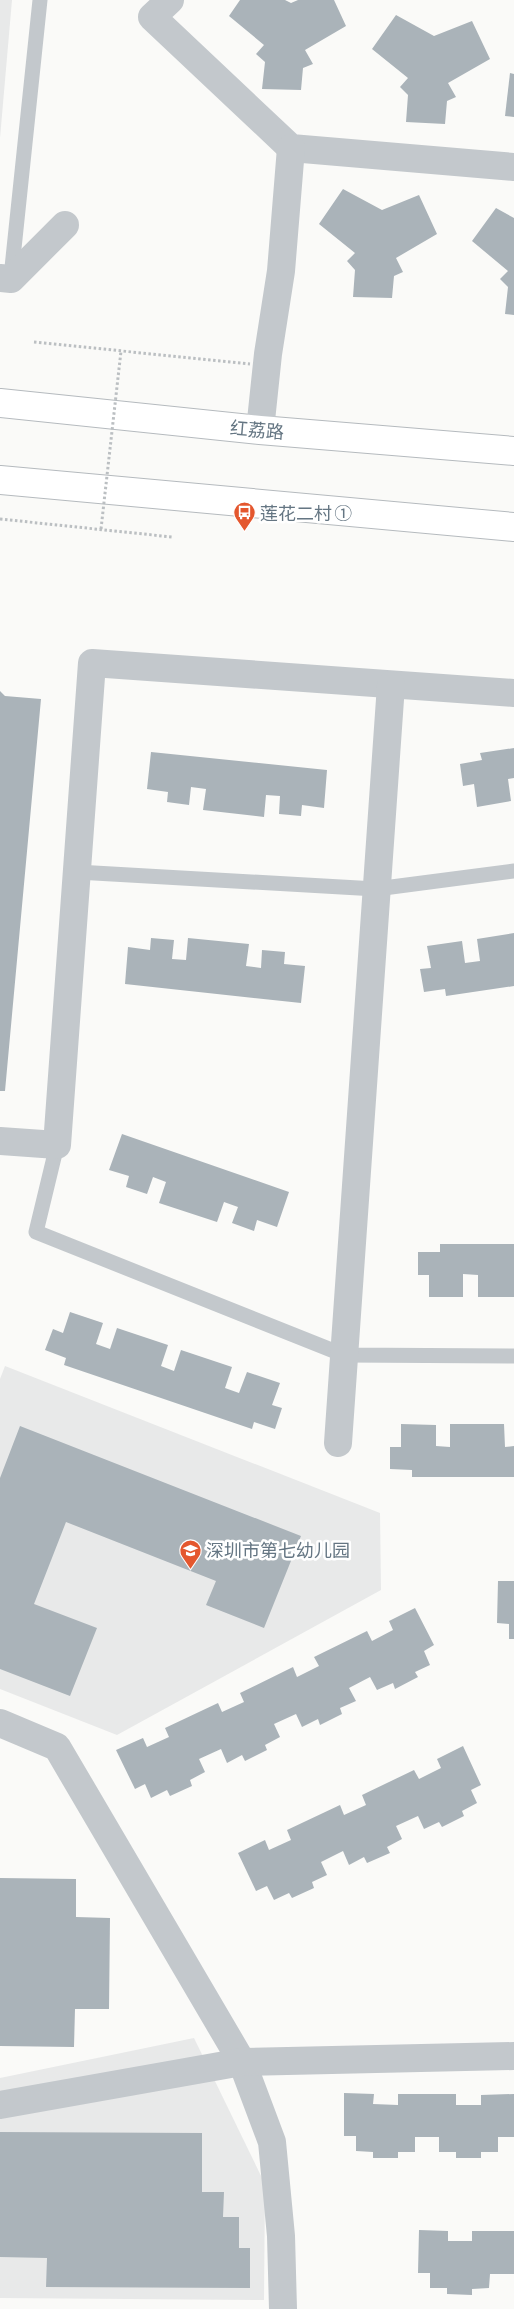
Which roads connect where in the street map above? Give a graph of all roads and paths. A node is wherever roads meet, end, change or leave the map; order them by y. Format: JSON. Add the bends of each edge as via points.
{"nodes":[{"id":1,"x":40,"y":0,"type":"edge"},
{"id":2,"x":154,"y":4,"type":"edge"},
{"id":3,"x":291,"y":148,"type":"junction"},
{"id":4,"x":514,"y":167,"type":"edge"},
{"id":5,"x":66,"y":225,"type":"dead end"},
{"id":6,"x":5,"y":278,"type":"edge"},
{"id":7,"x":34,"y":342,"type":"dead end"},
{"id":8,"x":121,"y":351,"type":"junction"},
{"id":9,"x":250,"y":364,"type":"dead end"},
{"id":10,"x":0,"y":403,"type":"edge"},
{"id":11,"x":260,"y":430,"type":"junction"},
{"id":12,"x":514,"y":451,"type":"edge"},
{"id":13,"x":0,"y":480,"type":"edge"},
{"id":14,"x":0,"y":519,"type":"edge"},
{"id":15,"x":514,"y":527,"type":"edge"},
{"id":16,"x":101,"y":529,"type":"junction"},
{"id":17,"x":172,"y":537,"type":"dead end"},
{"id":18,"x":391,"y":685,"type":"junction"},
{"id":19,"x":514,"y":694,"type":"edge"},
{"id":20,"x":514,"y":871,"type":"edge"},
{"id":21,"x":77,"y":872,"type":"junction"},
{"id":22,"x":376,"y":889,"type":"junction"},
{"id":23,"x":0,"y":1141,"type":"edge"},
{"id":24,"x":57,"y":1145,"type":"junction"},
{"id":25,"x":344,"y":1355,"type":"junction"},
{"id":26,"x":514,"y":1356,"type":"edge"},
{"id":27,"x":338,"y":1443,"type":"dead end"},
{"id":28,"x":0,"y":1723,"type":"edge"},
{"id":29,"x":514,"y":2056,"type":"edge"},
{"id":30,"x":242,"y":2062,"type":"junction"},
{"id":31,"x":0,"y":2105,"type":"edge"},
{"id":32,"x":283,"y":2309,"type":"edge"}],
"edges":[{"from":1,"to":6,"type":"lane"},
{"from":2,"to":3,"type":"street"},
{"from":3,"to":4,"type":"street"},
{"from":3,"to":11,"type":"street","via":[[281,271]]},
{"from":5,"to":6,"type":"street"},
{"from":7,"to":8,"type":"path","bridge":true},
{"from":8,"to":9,"type":"path","bridge":true},
{"from":8,"to":16,"type":"path","bridge":true},
{"from":10,"to":11,"type":"main road","name":"红荔路"},
{"from":11,"to":12,"type":"main road","name":"红荔路"},
{"from":13,"to":15,"type":"main road"},
{"from":14,"to":16,"type":"path"},
{"from":16,"to":17,"type":"path"},
{"from":18,"to":19,"type":"street"},
{"from":18,"to":21,"type":"street","via":[[92,663]]},
{"from":18,"to":22,"type":"street"},
{"from":20,"to":22,"type":"lane"},
{"from":21,"to":22,"type":"lane"},
{"from":21,"to":24,"type":"street"},
{"from":22,"to":25,"type":"street"},
{"from":23,"to":24,"type":"street"},
{"from":24,"to":25,"type":"lane","via":[[36,1232]]},
{"from":25,"to":26,"type":"lane"},
{"from":25,"to":27,"type":"street"},
{"from":28,"to":30,"type":"street","via":[[57,1747]]},
{"from":29,"to":30,"type":"street"},
{"from":30,"to":31,"type":"street"},
{"from":30,"to":32,"type":"street","via":[[272,2142],[281,2236]]}]}
